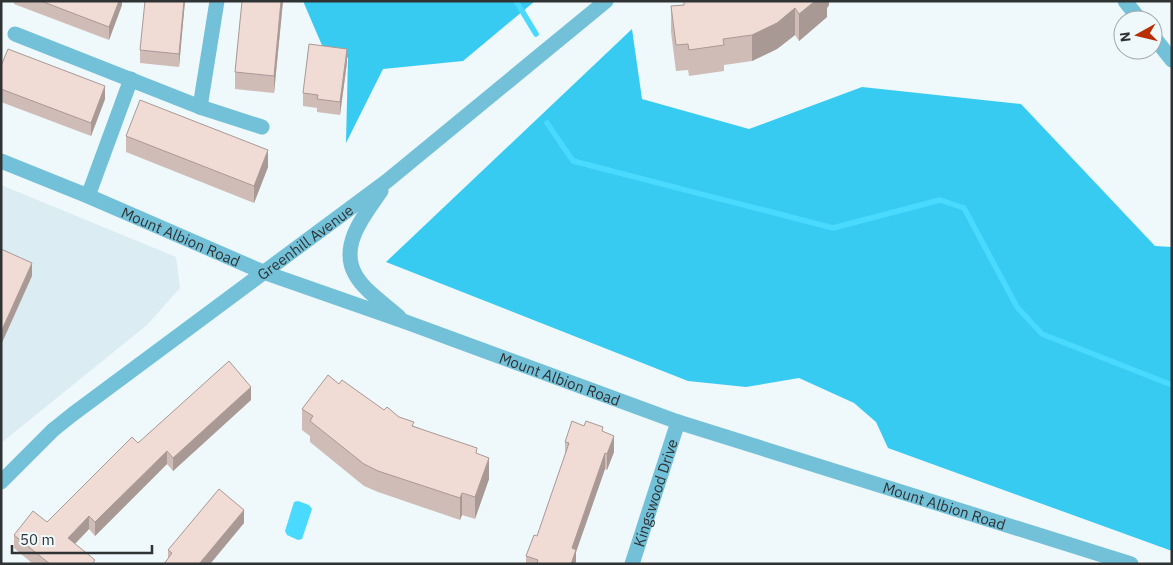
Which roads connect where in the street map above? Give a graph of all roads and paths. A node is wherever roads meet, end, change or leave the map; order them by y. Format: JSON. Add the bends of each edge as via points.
{"nodes":[{"id":1,"x":218,"y":1,"type":"edge"},
{"id":2,"x":606,"y":1,"type":"edge"},
{"id":3,"x":15,"y":34,"type":"dead end"},
{"id":4,"x":1163,"y":49,"type":"edge"},
{"id":5,"x":1172,"y":60,"type":"edge"},
{"id":6,"x":131,"y":78,"type":"junction"},
{"id":7,"x":200,"y":107,"type":"junction"},
{"id":8,"x":262,"y":127,"type":"dead end"},
{"id":9,"x":1,"y":161,"type":"edge"},
{"id":10,"x":387,"y":181,"type":"junction"},
{"id":11,"x":88,"y":196,"type":"junction"},
{"id":12,"x":263,"y":272,"type":"junction"},
{"id":13,"x":406,"y":322,"type":"junction"},
{"id":14,"x":678,"y":422,"type":"junction"},
{"id":15,"x":1,"y":482,"type":"edge"},
{"id":16,"x":632,"y":564,"type":"edge"},
{"id":17,"x":1131,"y":564,"type":"edge"}],
"edges":[{"from":1,"to":7,"type":"street"},
{"from":2,"to":10,"type":"street","name":"Greenhill Avenue"},
{"from":3,"to":6,"type":"street"},
{"from":4,"to":5,"type":"street"},
{"from":6,"to":7,"type":"street"},
{"from":6,"to":11,"type":"street"},
{"from":7,"to":8,"type":"street"},
{"from":9,"to":11,"type":"street","name":"Mount Albion Road"},
{"from":10,"to":12,"type":"street","name":"Greenhill Avenue"},
{"from":10,"to":13,"type":"street","via":[[350,243],[351,263],[355,275],[367,289]]},
{"from":11,"to":12,"type":"street","name":"Mount Albion Road"},
{"from":12,"to":13,"type":"street","name":"Mount Albion Road"},
{"from":12,"to":15,"type":"street","name":"Greenhill Avenue","via":[[52,430]]},
{"from":13,"to":14,"type":"street","name":"Mount Albion Road"},
{"from":14,"to":16,"type":"street","name":"Kingswood Drive"},
{"from":14,"to":17,"type":"street","name":"Mount Albion Road"}]}
